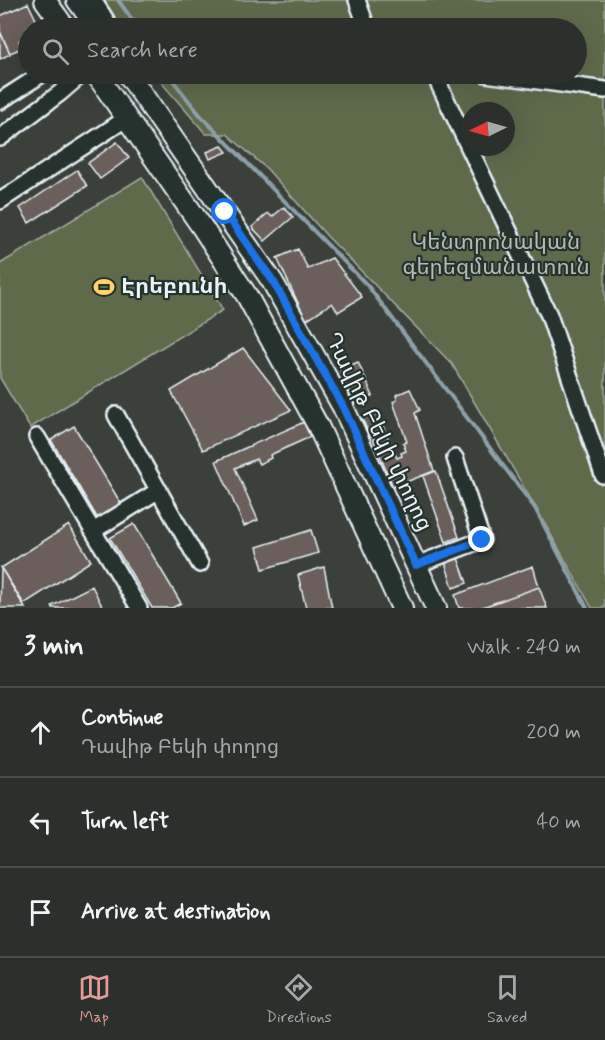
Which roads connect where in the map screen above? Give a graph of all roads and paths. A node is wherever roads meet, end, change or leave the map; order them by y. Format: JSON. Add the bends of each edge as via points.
{"nodes":[{"id":1,"x":45,"y":0,"type":"edge"},
{"id":2,"x":77,"y":0,"type":"edge"},
{"id":3,"x":93,"y":0,"type":"edge"},
{"id":4,"x":357,"y":0,"type":"edge"},
{"id":5,"x":58,"y":18,"type":"edge"},
{"id":6,"x":90,"y":18,"type":"edge"},
{"id":7,"x":105,"y":18,"type":"edge"},
{"id":8,"x":363,"y":18,"type":"edge"},
{"id":9,"x":26,"y":84,"type":"edge"},
{"id":10,"x":70,"y":84,"type":"edge"},
{"id":11,"x":103,"y":84,"type":"edge"},
{"id":12,"x":139,"y":84,"type":"edge"},
{"id":13,"x":439,"y":84,"type":"edge"},
{"id":14,"x":560,"y":84,"type":"edge"},
{"id":15,"x":605,"y":90,"type":"edge"},
{"id":16,"x":0,"y":101,"type":"edge"},
{"id":17,"x":127,"y":118,"type":"junction"},
{"id":18,"x":0,"y":138,"type":"edge"},
{"id":19,"x":0,"y":201,"type":"edge"},
{"id":20,"x":116,"y":415,"type":"dead end"},
{"id":21,"x":37,"y":437,"type":"dead end"},
{"id":22,"x":455,"y":458,"type":"dead end"},
{"id":23,"x":605,"y":474,"type":"edge"},
{"id":24,"x":159,"y":490,"type":"junction"},
{"id":25,"x":93,"y":531,"type":"junction"},
{"id":26,"x":200,"y":564,"type":"dead end"},
{"id":27,"x":416,"y":565,"type":"junction"},
{"id":28,"x":139,"y":608,"type":"edge"},
{"id":29,"x":402,"y":608,"type":"edge"},
{"id":30,"x":436,"y":608,"type":"edge"}],
"edges":[{"from":1,"to":5,"type":"main road"},
{"from":2,"to":6,"type":"main road"},
{"from":3,"to":7,"type":"street"},
{"from":4,"to":8,"type":"street"},
{"from":9,"to":16,"type":"street"},
{"from":10,"to":18,"type":"street"},
{"from":11,"to":17,"type":"main road"},
{"from":12,"to":27,"type":"main road","name":"Դավիթ Բեկի փողոց","via":[[273,281],[343,407]]},
{"from":13,"to":23,"type":"street","via":[[549,315]]},
{"from":14,"to":15,"type":"street"},
{"from":17,"to":19,"type":"street"},
{"from":17,"to":29,"type":"main road","via":[[247,296],[318,426]]},
{"from":20,"to":24,"type":"street"},
{"from":21,"to":25,"type":"street"},
{"from":22,"to":27,"type":"street","via":[[482,540]]},
{"from":24,"to":25,"type":"street"},
{"from":24,"to":26,"type":"street"},
{"from":25,"to":28,"type":"street"},
{"from":27,"to":30,"type":"main road","name":"Դավիթ Բեկի փողոց"}]}
